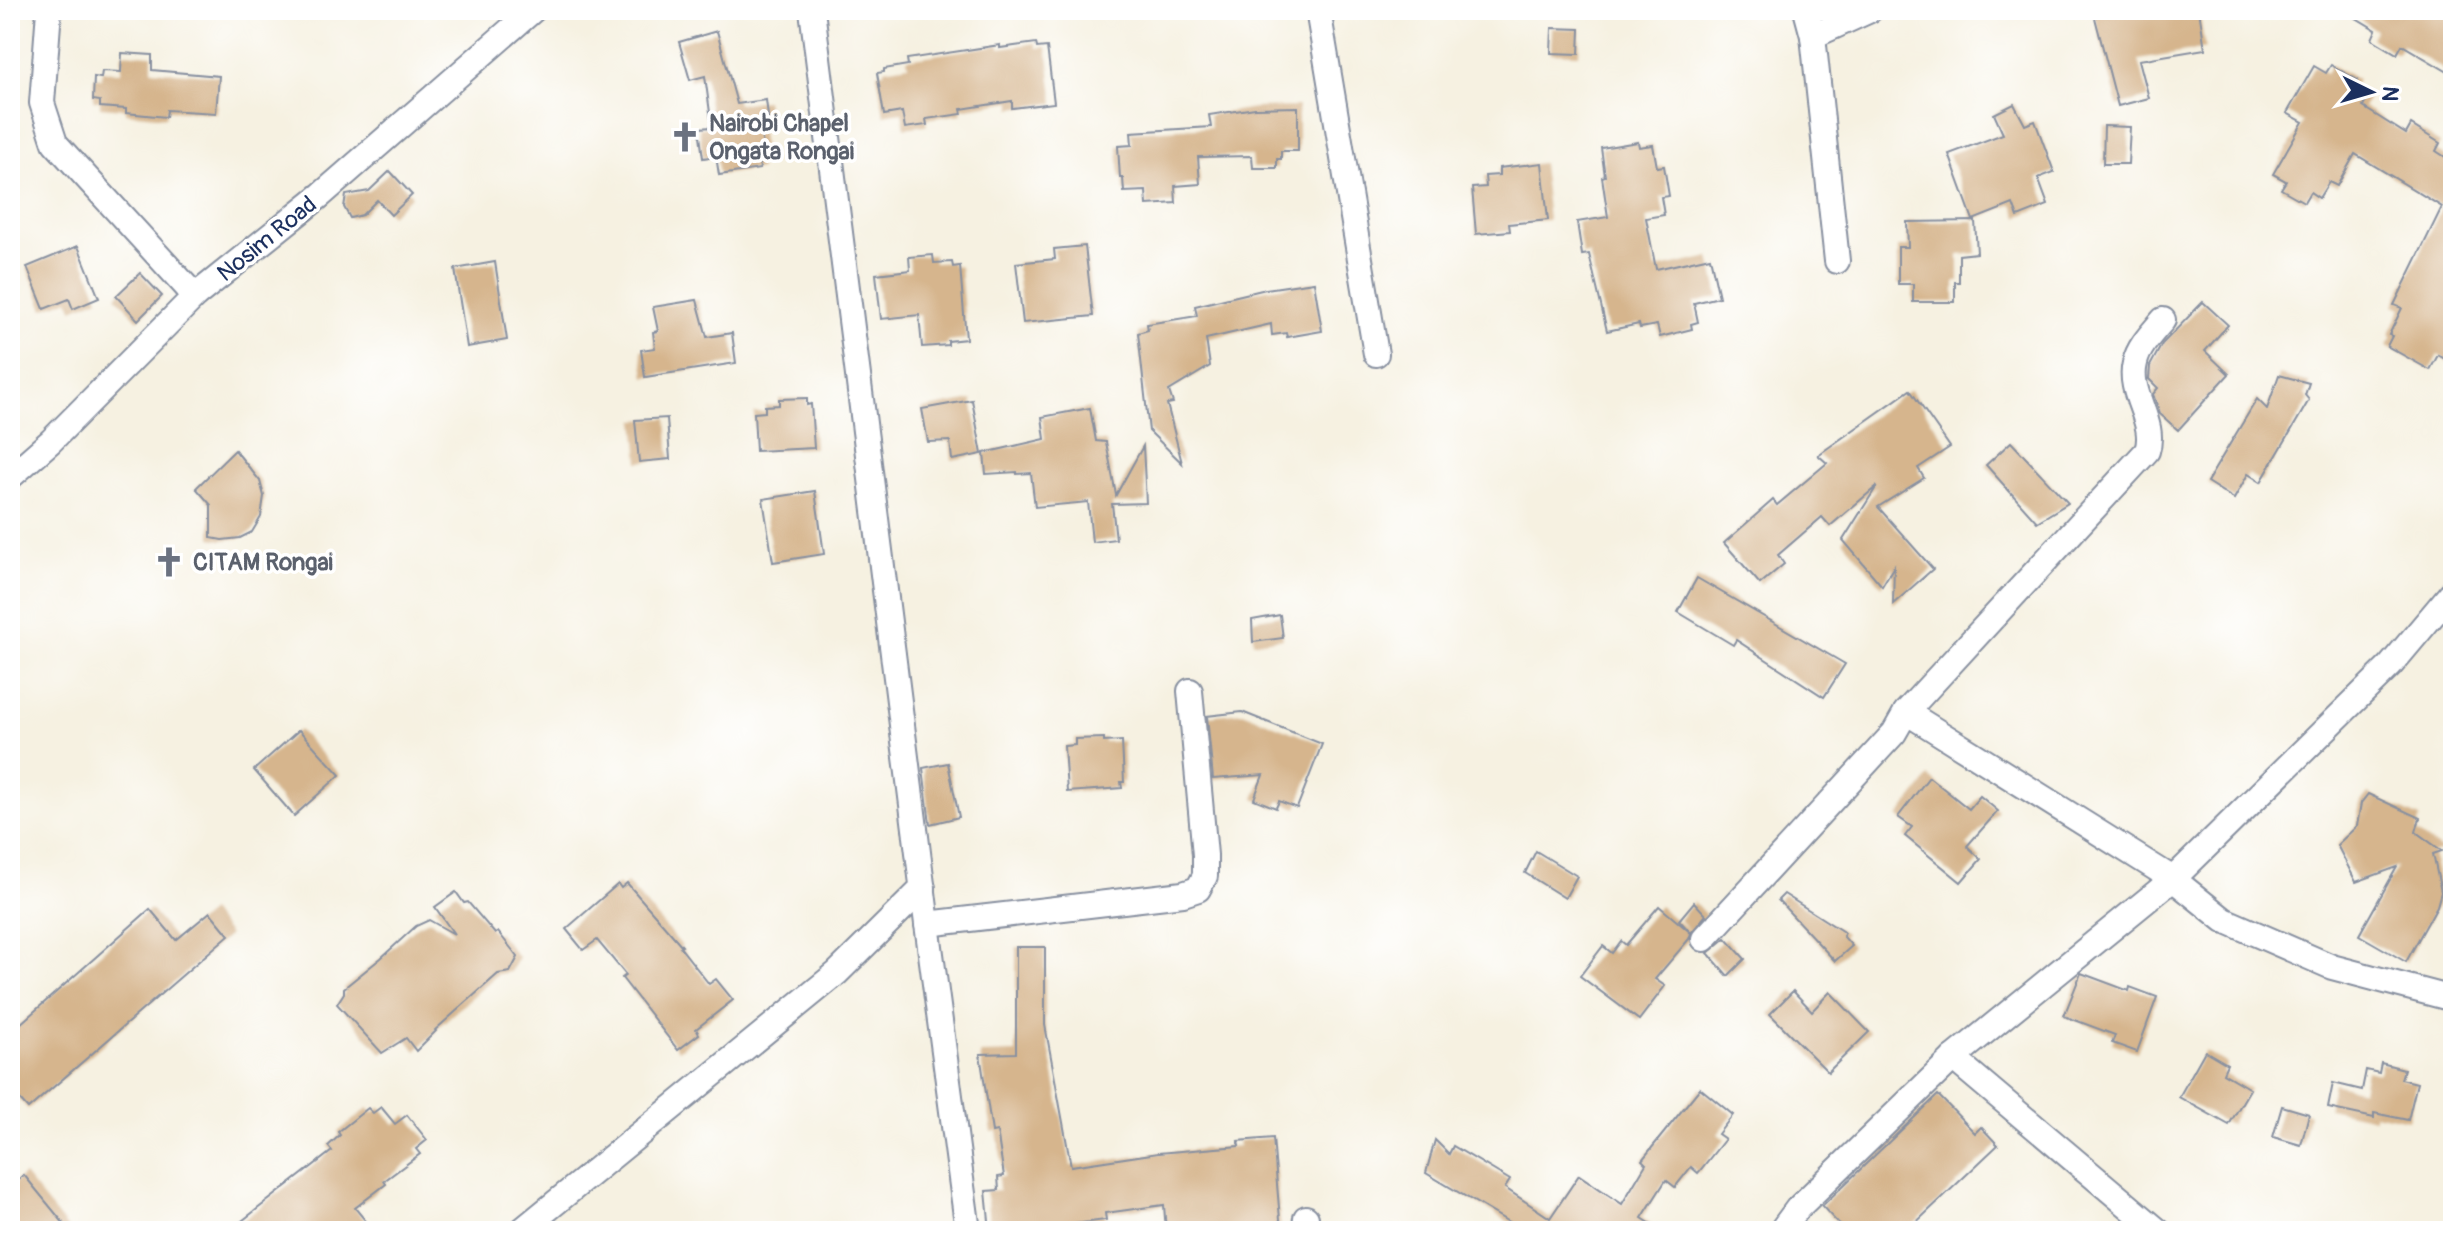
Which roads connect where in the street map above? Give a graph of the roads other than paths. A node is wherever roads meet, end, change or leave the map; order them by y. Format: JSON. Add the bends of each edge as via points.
{"nodes":[{"id":1,"x":49,"y":10,"type":"edge"},
{"id":2,"x":533,"y":10,"type":"edge"},
{"id":3,"x":812,"y":10,"type":"edge"},
{"id":4,"x":1318,"y":10,"type":"edge"},
{"id":5,"x":1806,"y":10,"type":"edge"},
{"id":6,"x":1870,"y":10,"type":"edge"},
{"id":7,"x":1813,"y":36,"type":"junction"},
{"id":8,"x":1837,"y":261,"type":"dead end"},
{"id":9,"x":195,"y":296,"type":"junction"},
{"id":10,"x":2163,"y":320,"type":"dead end"},
{"id":11,"x":1376,"y":354,"type":"dead end"},
{"id":12,"x":10,"y":477,"type":"edge"},
{"id":13,"x":2453,"y":591,"type":"edge"},
{"id":14,"x":1190,"y":691,"type":"dead end"},
{"id":15,"x":1906,"y":712,"type":"junction"},
{"id":16,"x":2173,"y":879,"type":"junction"},
{"id":17,"x":923,"y":888,"type":"junction"},
{"id":18,"x":927,"y":924,"type":"junction"},
{"id":19,"x":1704,"y":939,"type":"dead end"},
{"id":20,"x":2453,"y":999,"type":"edge"},
{"id":21,"x":1953,"y":1058,"type":"junction"},
{"id":22,"x":521,"y":1231,"type":"edge"},
{"id":23,"x":968,"y":1231,"type":"edge"},
{"id":24,"x":1781,"y":1231,"type":"edge"},
{"id":25,"x":2158,"y":1231,"type":"edge"}],
"edges":[{"from":1,"to":9,"type":"street","via":[[42,103],[55,143]]},
{"from":2,"to":9,"type":"street","name":"Nosim Road","via":[[321,195]]},
{"from":3,"to":17,"type":"street"},
{"from":4,"to":11,"type":"street"},
{"from":5,"to":7,"type":"street"},
{"from":6,"to":7,"type":"street"},
{"from":7,"to":8,"type":"street"},
{"from":9,"to":12,"type":"street","name":"Nosim Road"},
{"from":10,"to":15,"type":"street","via":[[2135,362],[2137,399],[2150,437],[2147,451]]},
{"from":13,"to":16,"type":"street","via":[[2390,666]]},
{"from":14,"to":18,"type":"street","via":[[1205,855],[1205,876],[1198,889]]},
{"from":15,"to":16,"type":"street"},
{"from":15,"to":19,"type":"street","via":[[1894,733]]},
{"from":16,"to":20,"type":"street","via":[[2224,920],[2332,967]]},
{"from":16,"to":21,"type":"street"},
{"from":17,"to":18,"type":"street"},
{"from":17,"to":22,"type":"street","via":[[837,973]]},
{"from":18,"to":23,"type":"street"},
{"from":21,"to":24,"type":"street","via":[[1798,1208]]},
{"from":21,"to":25,"type":"street"}]}
